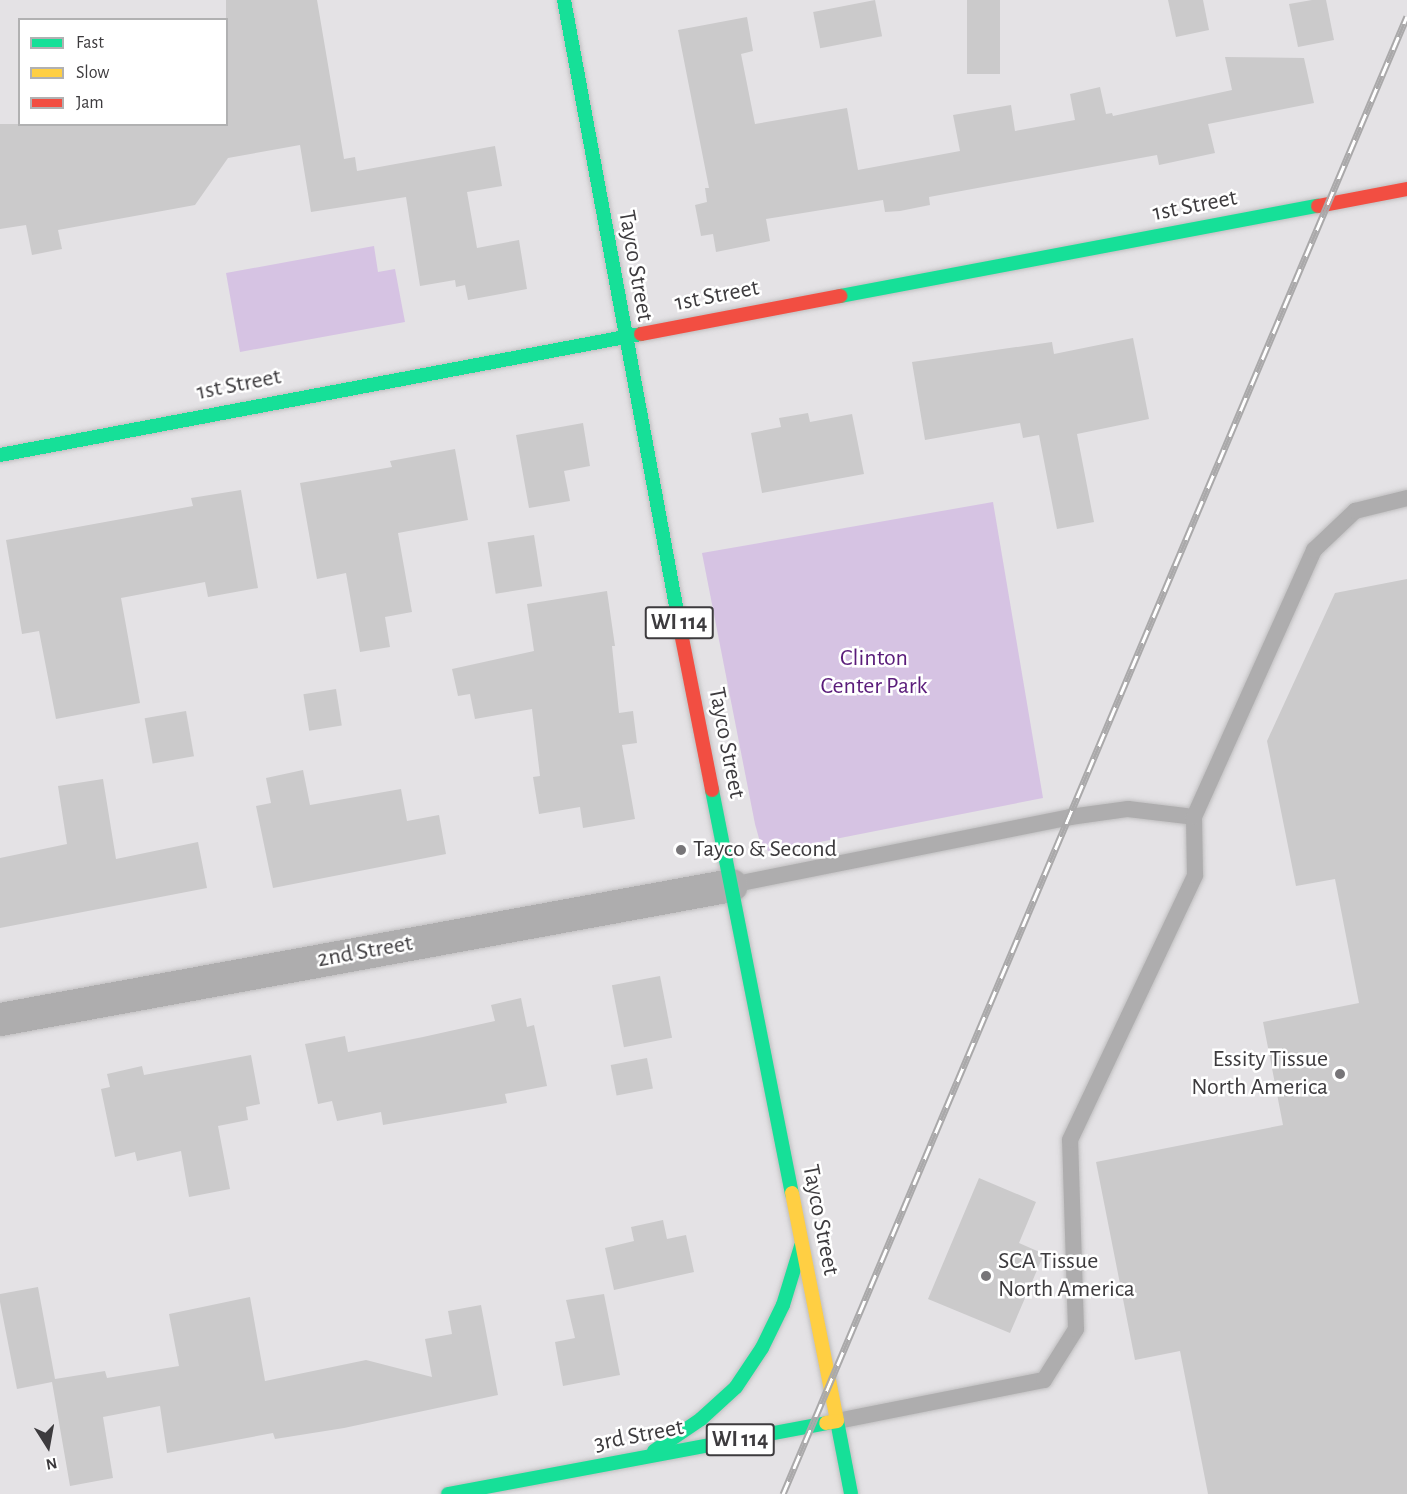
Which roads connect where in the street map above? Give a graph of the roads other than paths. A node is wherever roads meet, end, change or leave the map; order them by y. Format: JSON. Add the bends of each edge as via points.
{"nodes":[{"id":1,"x":564,"y":0,"type":"edge"},
{"id":2,"x":1407,"y":189,"type":"edge"},
{"id":3,"x":625,"y":336,"type":"junction"},
{"id":4,"x":0,"y":455,"type":"edge"},
{"id":5,"x":1407,"y":498,"type":"edge"},
{"id":6,"x":1194,"y":817,"type":"junction"},
{"id":7,"x":731,"y":885,"type":"junction"},
{"id":8,"x":0,"y":1019,"type":"edge"},
{"id":9,"x":801,"y":1245,"type":"junction"},
{"id":10,"x":837,"y":1420,"type":"junction"},
{"id":11,"x":643,"y":1459,"type":"junction"},
{"id":12,"x":448,"y":1494,"type":"edge"},
{"id":13,"x":851,"y":1494,"type":"edge"}],
"edges":[{"from":1,"to":3,"type":"main road","name":"Tayco Street","number":"WI 114"},
{"from":2,"to":3,"type":"main road","name":"1st Street"},
{"from":3,"to":4,"type":"main road","name":"1st Street"},
{"from":3,"to":7,"type":"main road","name":"Tayco Street","number":"WI 114"},
{"from":5,"to":6,"type":"lane","via":[[1355,511],[1314,550]]},
{"from":6,"to":7,"type":"lane","via":[[1128,808]]},
{"from":6,"to":10,"type":"lane","via":[[1195,875],[1070,1140],[1076,1329],[1044,1380]]},
{"from":7,"to":8,"type":"street","name":"2nd Street"},
{"from":7,"to":9,"type":"main road","name":"Tayco Street","number":"WI 114"},
{"from":9,"to":10,"type":"main road","name":"Tayco Street","number":"WI 114"},
{"from":9,"to":11,"type":"main road","via":[[783,1305],[762,1348],[736,1387],[701,1419]]},
{"from":10,"to":11,"type":"main road","name":"3rd Street","number":"WI 114"},
{"from":10,"to":13,"type":"main road","name":"Tayco Street"},
{"from":11,"to":12,"type":"main road","name":"3rd Street","number":"WI 114"}]}
